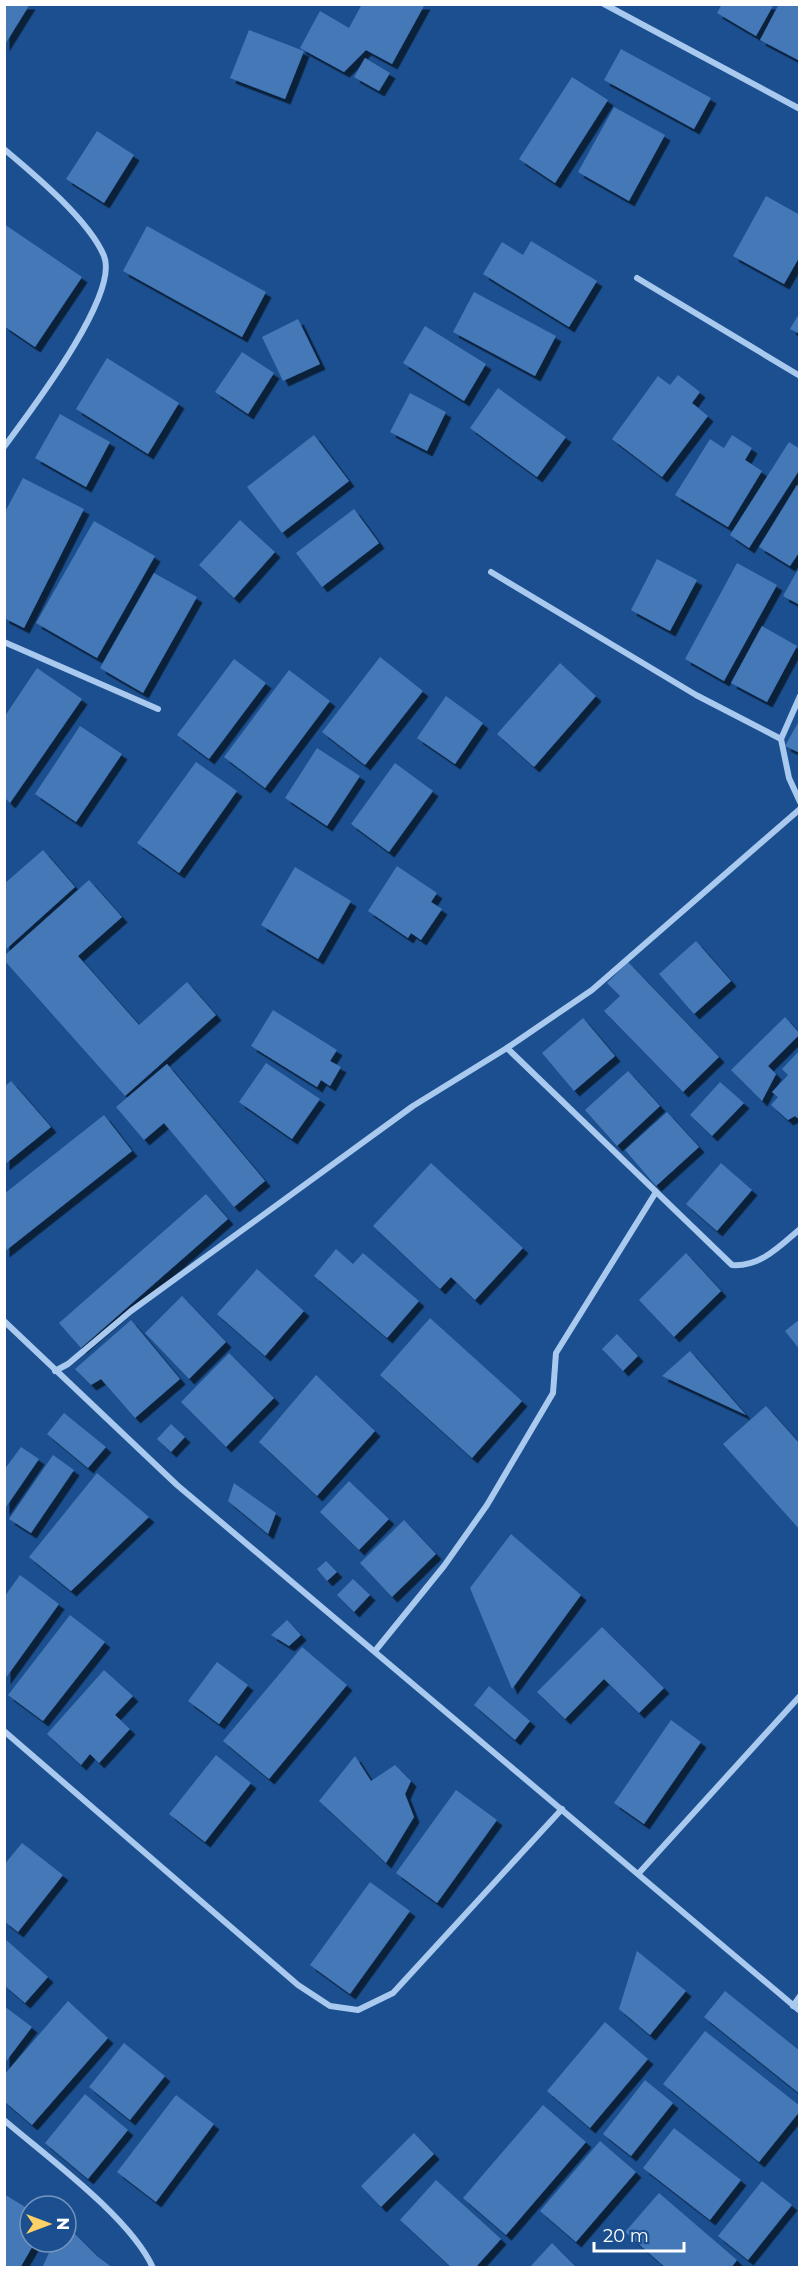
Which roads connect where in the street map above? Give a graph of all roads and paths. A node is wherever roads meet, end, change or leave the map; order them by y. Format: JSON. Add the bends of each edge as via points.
{"nodes":[{"id":1,"x":604,"y":4,"type":"edge"},
{"id":2,"x":800,"y":109,"type":"edge"},
{"id":3,"x":4,"y":148,"type":"edge"},
{"id":4,"x":637,"y":278,"type":"dead end"},
{"id":5,"x":800,"y":375,"type":"edge"},
{"id":6,"x":4,"y":447,"type":"edge"},
{"id":7,"x":491,"y":572,"type":"dead end"},
{"id":8,"x":4,"y":642,"type":"edge"},
{"id":9,"x":800,"y":696,"type":"edge"},
{"id":10,"x":158,"y":709,"type":"dead end"},
{"id":11,"x":781,"y":739,"type":"junction"},
{"id":12,"x":800,"y":802,"type":"edge"},
{"id":13,"x":800,"y":809,"type":"edge"},
{"id":14,"x":507,"y":1048,"type":"junction"},
{"id":15,"x":656,"y":1192,"type":"junction"},
{"id":16,"x":800,"y":1229,"type":"edge"},
{"id":17,"x":4,"y":1321,"type":"edge"},
{"id":18,"x":55,"y":1371,"type":"junction"},
{"id":19,"x":375,"y":1651,"type":"junction"},
{"id":20,"x":800,"y":1696,"type":"edge"},
{"id":21,"x":4,"y":1731,"type":"edge"},
{"id":22,"x":562,"y":1809,"type":"junction"},
{"id":23,"x":639,"y":1873,"type":"junction"},
{"id":24,"x":800,"y":1996,"type":"edge"},
{"id":25,"x":793,"y":2006,"type":"junction"},
{"id":26,"x":800,"y":2012,"type":"edge"},
{"id":27,"x":4,"y":2120,"type":"edge"},
{"id":28,"x":153,"y":2268,"type":"edge"}],
"edges":[{"from":1,"to":2,"type":"street"},
{"from":3,"to":6,"type":"street","via":[[90,230],[105,258],[105,284],[93,314]]},
{"from":4,"to":5,"type":"street"},
{"from":7,"to":11,"type":"street","via":[[696,694]]},
{"from":8,"to":10,"type":"street"},
{"from":9,"to":11,"type":"street"},
{"from":11,"to":12,"type":"street","via":[[789,778]]},
{"from":13,"to":14,"type":"street","via":[[592,990]]},
{"from":14,"to":15,"type":"street"},
{"from":14,"to":18,"type":"street","via":[[413,1106],[131,1311]]},
{"from":15,"to":16,"type":"street","via":[[732,1265],[748,1266],[758,1261]]},
{"from":15,"to":19,"type":"street","via":[[556,1353],[553,1393],[488,1505]]},
{"from":17,"to":18,"type":"street"},
{"from":18,"to":19,"type":"street","via":[[177,1485]]},
{"from":19,"to":22,"type":"street"},
{"from":20,"to":23,"type":"street"},
{"from":21,"to":22,"type":"street","via":[[298,1985],[330,2006],[358,2010],[393,1993]]},
{"from":22,"to":23,"type":"street"},
{"from":23,"to":25,"type":"street"},
{"from":24,"to":25,"type":"street"},
{"from":25,"to":26,"type":"street"},
{"from":27,"to":28,"type":"street","via":[[121,2223],[147,2253]]}]}
